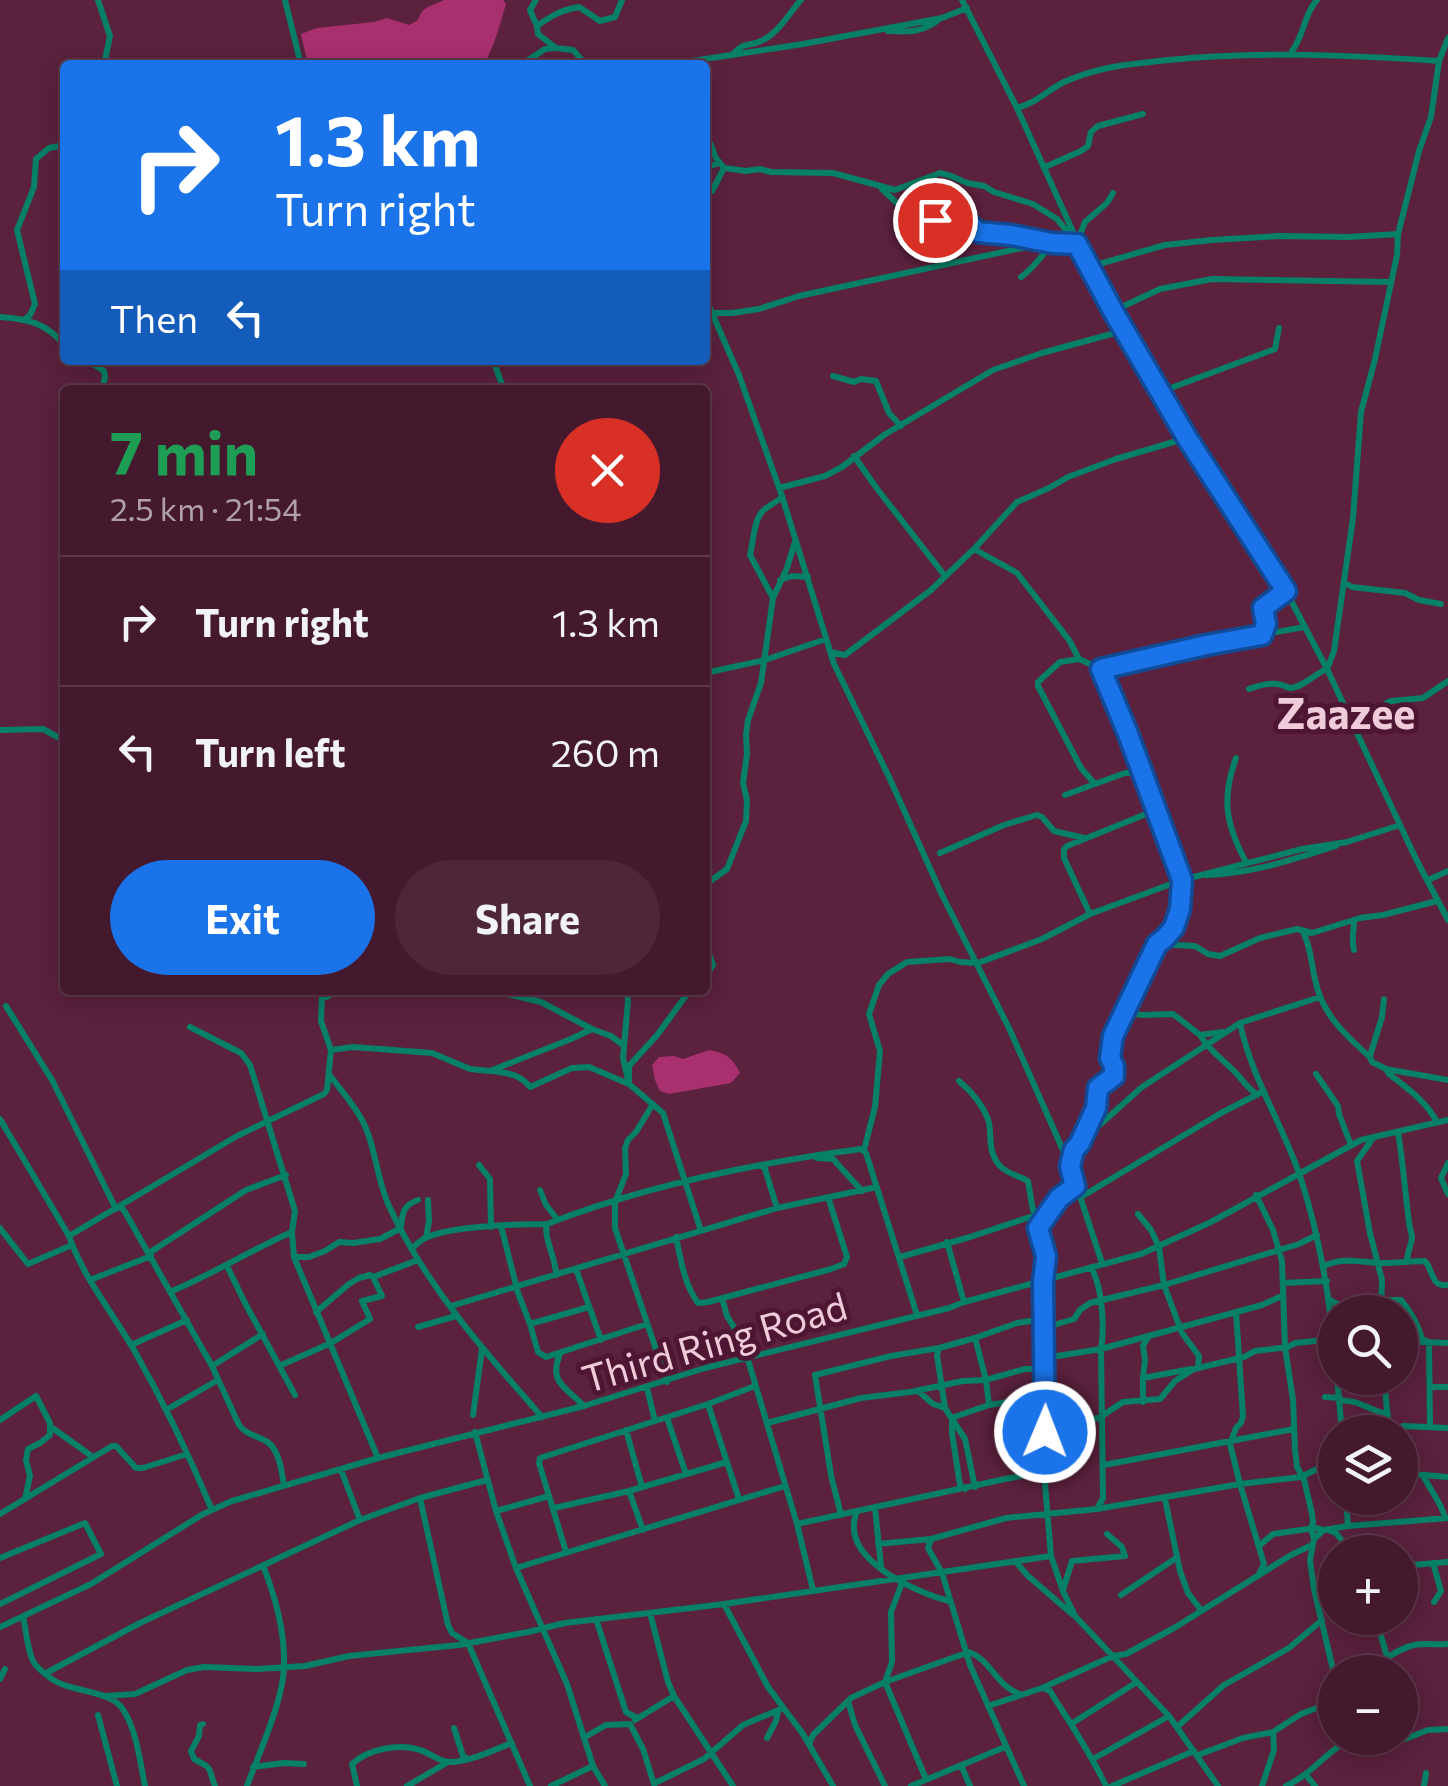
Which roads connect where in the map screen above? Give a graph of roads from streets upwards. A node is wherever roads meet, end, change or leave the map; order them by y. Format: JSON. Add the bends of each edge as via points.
{"nodes":[{"id":1,"x":98,"y":0,"type":"edge"},
{"id":2,"x":285,"y":0,"type":"edge"},
{"id":3,"x":536,"y":0,"type":"edge"},
{"id":4,"x":622,"y":0,"type":"edge"},
{"id":5,"x":801,"y":0,"type":"edge"},
{"id":6,"x":1317,"y":0,"type":"edge"},
{"id":7,"x":964,"y":4,"type":"edge"},
{"id":8,"x":537,"y":26,"type":"junction"},
{"id":9,"x":1448,"y":38,"type":"edge"},
{"id":10,"x":556,"y":48,"type":"junction"},
{"id":11,"x":1289,"y":53,"type":"junction"},
{"id":12,"x":732,"y":55,"type":"junction"},
{"id":13,"x":105,"y":60,"type":"edge"},
{"id":14,"x":300,"y":60,"type":"edge"},
{"id":15,"x":529,"y":60,"type":"edge"},
{"id":16,"x":581,"y":60,"type":"edge"},
{"id":17,"x":699,"y":60,"type":"edge"},
{"id":18,"x":1439,"y":61,"type":"junction"},
{"id":19,"x":1018,"y":108,"type":"junction"},
{"id":20,"x":1143,"y":114,"type":"dead end"},
{"id":21,"x":710,"y":143,"type":"edge"},
{"id":22,"x":60,"y":146,"type":"edge"},
{"id":23,"x":722,"y":165,"type":"junction"},
{"id":24,"x":710,"y":167,"type":"edge"},
{"id":25,"x":1044,"y":167,"type":"junction"},
{"id":26,"x":877,"y":184,"type":"junction"},
{"id":27,"x":710,"y":191,"type":"edge"},
{"id":28,"x":1113,"y":193,"type":"dead end"},
{"id":29,"x":978,"y":232,"type":"junction"},
{"id":30,"x":1398,"y":234,"type":"junction"},
{"id":31,"x":1052,"y":243,"type":"junction"},
{"id":32,"x":1077,"y":244,"type":"junction"},
{"id":33,"x":1031,"y":246,"type":"junction"},
{"id":34,"x":1089,"y":267,"type":"junction"},
{"id":35,"x":1021,"y":278,"type":"dead end"},
{"id":36,"x":1391,"y":282,"type":"junction"},
{"id":37,"x":710,"y":311,"type":"edge"},
{"id":38,"x":1113,"y":311,"type":"junction"},
{"id":39,"x":710,"y":315,"type":"edge"},
{"id":40,"x":0,"y":317,"type":"edge"},
{"id":41,"x":24,"y":320,"type":"junction"},
{"id":42,"x":1280,"y":328,"type":"dead end"},
{"id":43,"x":1126,"y":330,"type":"junction"},
{"id":44,"x":60,"y":340,"type":"edge"},
{"id":45,"x":94,"y":365,"type":"edge"},
{"id":46,"x":833,"y":376,"type":"dead end"},
{"id":47,"x":103,"y":385,"type":"edge"},
{"id":48,"x":1160,"y":392,"type":"junction"},
{"id":49,"x":901,"y":426,"type":"junction"},
{"id":50,"x":1187,"y":438,"type":"junction"},
{"id":51,"x":854,"y":456,"type":"junction"},
{"id":52,"x":781,"y":492,"type":"junction"},
{"id":53,"x":795,"y":541,"type":"junction"},
{"id":54,"x":974,"y":549,"type":"junction"},
{"id":55,"x":945,"y":576,"type":"junction"},
{"id":56,"x":808,"y":577,"type":"junction"},
{"id":57,"x":780,"y":580,"type":"junction"},
{"id":58,"x":1348,"y":585,"type":"junction"},
{"id":59,"x":1286,"y":591,"type":"junction"},
{"id":60,"x":772,"y":598,"type":"junction"},
{"id":61,"x":1440,"y":604,"type":"dead end"},
{"id":62,"x":1304,"y":627,"type":"junction"},
{"id":63,"x":1262,"y":635,"type":"junction"},
{"id":64,"x":826,"y":640,"type":"junction"},
{"id":65,"x":830,"y":652,"type":"junction"},
{"id":66,"x":1079,"y":659,"type":"junction"},
{"id":67,"x":765,"y":660,"type":"junction"},
{"id":68,"x":1101,"y":669,"type":"junction"},
{"id":69,"x":1327,"y":670,"type":"junction"},
{"id":70,"x":710,"y":672,"type":"edge"},
{"id":71,"x":1448,"y":682,"type":"edge"},
{"id":72,"x":1249,"y":690,"type":"dead end"},
{"id":73,"x":1346,"y":712,"type":"junction"},
{"id":74,"x":0,"y":730,"type":"edge"},
{"id":75,"x":60,"y":739,"type":"edge"},
{"id":76,"x":1236,"y":758,"type":"dead end"},
{"id":77,"x":1146,"y":780,"type":"junction"},
{"id":78,"x":1094,"y":783,"type":"junction"},
{"id":79,"x":1064,"y":795,"type":"dead end"},
{"id":80,"x":1156,"y":810,"type":"junction"},
{"id":81,"x":1400,"y":825,"type":"junction"},
{"id":82,"x":1086,"y":838,"type":"junction"},
{"id":83,"x":1346,"y":842,"type":"junction"},
{"id":84,"x":940,"y":853,"type":"dead end"},
{"id":85,"x":1246,"y":862,"type":"junction"},
{"id":86,"x":1448,"y":871,"type":"edge"},
{"id":87,"x":1198,"y":875,"type":"junction"},
{"id":88,"x":1182,"y":880,"type":"junction"},
{"id":89,"x":1428,"y":880,"type":"junction"},
{"id":90,"x":710,"y":881,"type":"edge"},
{"id":91,"x":1438,"y":901,"type":"junction"},
{"id":92,"x":1090,"y":914,"type":"junction"},
{"id":93,"x":1448,"y":920,"type":"edge"},
{"id":94,"x":1354,"y":921,"type":"junction"},
{"id":95,"x":1302,"y":931,"type":"junction"},
{"id":96,"x":1157,"y":944,"type":"junction"},
{"id":97,"x":1354,"y":950,"type":"dead end"},
{"id":98,"x":978,"y":963,"type":"junction"},
{"id":99,"x":321,"y":995,"type":"edge"},
{"id":100,"x":512,"y":995,"type":"edge"},
{"id":101,"x":627,"y":995,"type":"edge"},
{"id":102,"x":686,"y":995,"type":"edge"},
{"id":103,"x":1320,"y":997,"type":"junction"},
{"id":104,"x":1384,"y":999,"type":"dead end"},
{"id":105,"x":6,"y":1006,"type":"dead end"},
{"id":106,"x":1126,"y":1012,"type":"junction"},
{"id":107,"x":1240,"y":1024,"type":"junction"},
{"id":108,"x":190,"y":1027,"type":"dead end"},
{"id":109,"x":592,"y":1029,"type":"junction"},
{"id":110,"x":1229,"y":1032,"type":"junction"},
{"id":111,"x":1200,"y":1035,"type":"junction"},
{"id":112,"x":1243,"y":1036,"type":"junction"},
{"id":113,"x":1206,"y":1045,"type":"junction"},
{"id":114,"x":624,"y":1046,"type":"junction"},
{"id":115,"x":331,"y":1050,"type":"junction"},
{"id":116,"x":1370,"y":1057,"type":"junction"},
{"id":117,"x":1386,"y":1068,"type":"junction"},
{"id":118,"x":490,"y":1071,"type":"junction"},
{"id":119,"x":328,"y":1072,"type":"junction"},
{"id":120,"x":1316,"y":1074,"type":"dead end"},
{"id":121,"x":1448,"y":1080,"type":"edge"},
{"id":122,"x":959,"y":1081,"type":"dead end"},
{"id":123,"x":629,"y":1084,"type":"junction"},
{"id":124,"x":1260,"y":1092,"type":"junction"},
{"id":125,"x":654,"y":1104,"type":"junction"},
{"id":126,"x":0,"y":1119,"type":"edge"},
{"id":127,"x":1448,"y":1120,"type":"edge"},
{"id":128,"x":1437,"y":1122,"type":"junction"},
{"id":129,"x":268,"y":1123,"type":"junction"},
{"id":130,"x":1398,"y":1132,"type":"junction"},
{"id":131,"x":4,"y":1133,"type":"edge"},
{"id":132,"x":1373,"y":1138,"type":"junction"},
{"id":133,"x":1080,"y":1143,"type":"junction"},
{"id":134,"x":1350,"y":1145,"type":"junction"},
{"id":135,"x":864,"y":1150,"type":"junction"},
{"id":136,"x":803,"y":1157,"type":"junction"},
{"id":137,"x":1448,"y":1163,"type":"edge"},
{"id":138,"x":480,"y":1165,"type":"dead end"},
{"id":139,"x":764,"y":1166,"type":"junction"},
{"id":140,"x":1070,"y":1166,"type":"junction"},
{"id":141,"x":1299,"y":1174,"type":"junction"},
{"id":142,"x":286,"y":1175,"type":"junction"},
{"id":143,"x":686,"y":1182,"type":"junction"},
{"id":144,"x":1075,"y":1186,"type":"junction"},
{"id":145,"x":878,"y":1188,"type":"junction"},
{"id":146,"x":540,"y":1190,"type":"dead end"},
{"id":147,"x":862,"y":1190,"type":"junction"},
{"id":148,"x":1448,"y":1194,"type":"edge"},
{"id":149,"x":1081,"y":1196,"type":"junction"},
{"id":150,"x":1256,"y":1196,"type":"junction"},
{"id":151,"x":828,"y":1197,"type":"junction"},
{"id":152,"x":418,"y":1200,"type":"dead end"},
{"id":153,"x":428,"y":1200,"type":"dead end"},
{"id":154,"x":615,"y":1202,"type":"junction"},
{"id":155,"x":118,"y":1207,"type":"junction"},
{"id":156,"x":777,"y":1208,"type":"junction"},
{"id":157,"x":1138,"y":1214,"type":"dead end"},
{"id":158,"x":1036,"y":1215,"type":"junction"},
{"id":159,"x":558,"y":1220,"type":"junction"},
{"id":160,"x":547,"y":1224,"type":"junction"},
{"id":161,"x":496,"y":1226,"type":"junction"},
{"id":162,"x":0,"y":1228,"type":"edge"},
{"id":163,"x":401,"y":1228,"type":"junction"},
{"id":164,"x":1038,"y":1228,"type":"junction"},
{"id":165,"x":292,"y":1232,"type":"junction"},
{"id":166,"x":701,"y":1232,"type":"junction"},
{"id":167,"x":1317,"y":1235,"type":"junction"},
{"id":168,"x":676,"y":1237,"type":"junction"},
{"id":169,"x":426,"y":1238,"type":"junction"},
{"id":170,"x":70,"y":1240,"type":"junction"},
{"id":171,"x":947,"y":1242,"type":"junction"},
{"id":172,"x":1159,"y":1247,"type":"junction"},
{"id":173,"x":412,"y":1248,"type":"junction"},
{"id":174,"x":1278,"y":1250,"type":"junction"},
{"id":175,"x":150,"y":1254,"type":"junction"},
{"id":176,"x":622,"y":1255,"type":"junction"},
{"id":177,"x":294,"y":1256,"type":"junction"},
{"id":178,"x":900,"y":1256,"type":"junction"},
{"id":179,"x":418,"y":1260,"type":"junction"},
{"id":180,"x":1407,"y":1262,"type":"junction"},
{"id":181,"x":1378,"y":1263,"type":"junction"},
{"id":182,"x":1102,"y":1264,"type":"junction"},
{"id":183,"x":228,"y":1266,"type":"junction"},
{"id":184,"x":1324,"y":1266,"type":"junction"},
{"id":185,"x":1091,"y":1267,"type":"junction"},
{"id":186,"x":576,"y":1269,"type":"junction"},
{"id":187,"x":556,"y":1275,"type":"junction"},
{"id":188,"x":374,"y":1277,"type":"junction"},
{"id":189,"x":90,"y":1280,"type":"junction"},
{"id":190,"x":1327,"y":1281,"type":"junction"},
{"id":191,"x":1043,"y":1282,"type":"junction"},
{"id":192,"x":1282,"y":1283,"type":"junction"},
{"id":193,"x":1448,"y":1285,"type":"edge"},
{"id":194,"x":1164,"y":1286,"type":"junction"},
{"id":195,"x":516,"y":1287,"type":"junction"},
{"id":196,"x":172,"y":1291,"type":"junction"},
{"id":197,"x":1329,"y":1295,"type":"edge"},
{"id":198,"x":1381,"y":1295,"type":"edge"},
{"id":199,"x":1282,"y":1296,"type":"junction"},
{"id":200,"x":722,"y":1298,"type":"junction"},
{"id":201,"x":1100,"y":1301,"type":"junction"},
{"id":202,"x":964,"y":1302,"type":"junction"},
{"id":203,"x":450,"y":1306,"type":"junction"},
{"id":204,"x":589,"y":1307,"type":"junction"},
{"id":205,"x":316,"y":1312,"type":"junction"},
{"id":206,"x":1236,"y":1312,"type":"junction"},
{"id":207,"x":918,"y":1315,"type":"junction"},
{"id":208,"x":456,"y":1316,"type":"junction"},
{"id":209,"x":1044,"y":1319,"type":"junction"},
{"id":210,"x":187,"y":1320,"type":"junction"},
{"id":211,"x":530,"y":1324,"type":"junction"},
{"id":212,"x":647,"y":1324,"type":"junction"},
{"id":213,"x":1180,"y":1326,"type":"junction"},
{"id":214,"x":1418,"y":1326,"type":"edge"},
{"id":215,"x":418,"y":1327,"type":"dead end"},
{"id":216,"x":1044,"y":1328,"type":"junction"},
{"id":217,"x":263,"y":1334,"type":"junction"},
{"id":218,"x":1148,"y":1336,"type":"junction"},
{"id":219,"x":975,"y":1338,"type":"junction"},
{"id":220,"x":601,"y":1340,"type":"junction"},
{"id":221,"x":1318,"y":1340,"type":"edge"},
{"id":222,"x":331,"y":1342,"type":"junction"},
{"id":223,"x":1418,"y":1342,"type":"edge"},
{"id":224,"x":1429,"y":1342,"type":"junction"},
{"id":225,"x":1448,"y":1343,"type":"edge"},
{"id":226,"x":131,"y":1345,"type":"junction"},
{"id":227,"x":1285,"y":1347,"type":"junction"},
{"id":228,"x":482,"y":1348,"type":"junction"},
{"id":229,"x":1100,"y":1349,"type":"junction"},
{"id":230,"x":935,"y":1350,"type":"junction"},
{"id":231,"x":560,"y":1353,"type":"junction"},
{"id":232,"x":747,"y":1357,"type":"junction"},
{"id":233,"x":1045,"y":1358,"type":"junction"},
{"id":234,"x":1239,"y":1358,"type":"junction"},
{"id":235,"x":212,"y":1366,"type":"junction"},
{"id":236,"x":280,"y":1366,"type":"junction"},
{"id":237,"x":1196,"y":1368,"type":"junction"},
{"id":238,"x":1046,"y":1369,"type":"junction"},
{"id":239,"x":1143,"y":1378,"type":"junction"},
{"id":240,"x":218,"y":1380,"type":"junction"},
{"id":241,"x":986,"y":1380,"type":"junction"},
{"id":242,"x":667,"y":1382,"type":"junction"},
{"id":243,"x":754,"y":1386,"type":"junction"},
{"id":244,"x":942,"y":1386,"type":"junction"},
{"id":245,"x":1431,"y":1387,"type":"junction"},
{"id":246,"x":1448,"y":1387,"type":"edge"},
{"id":247,"x":647,"y":1388,"type":"junction"},
{"id":248,"x":914,"y":1391,"type":"junction"},
{"id":249,"x":295,"y":1395,"type":"dead end"},
{"id":250,"x":1339,"y":1395,"type":"edge"},
{"id":251,"x":1386,"y":1395,"type":"edge"},
{"id":252,"x":1046,"y":1396,"type":"junction"},
{"id":253,"x":1325,"y":1397,"type":"dead end"},
{"id":254,"x":1340,"y":1400,"type":"junction"},
{"id":255,"x":1143,"y":1402,"type":"junction"},
{"id":256,"x":708,"y":1404,"type":"junction"},
{"id":257,"x":989,"y":1405,"type":"junction"},
{"id":258,"x":584,"y":1406,"type":"junction"},
{"id":259,"x":945,"y":1408,"type":"junction"},
{"id":260,"x":166,"y":1410,"type":"junction"},
{"id":261,"x":820,"y":1410,"type":"junction"},
{"id":262,"x":1388,"y":1414,"type":"joint"},
{"id":263,"x":473,"y":1415,"type":"dead end"},
{"id":264,"x":1341,"y":1415,"type":"edge"},
{"id":265,"x":1102,"y":1416,"type":"junction"},
{"id":266,"x":542,"y":1417,"type":"junction"},
{"id":267,"x":667,"y":1418,"type":"junction"},
{"id":268,"x":0,"y":1420,"type":"edge"},
{"id":269,"x":655,"y":1421,"type":"junction"},
{"id":270,"x":952,"y":1421,"type":"junction"},
{"id":271,"x":767,"y":1422,"type":"junction"},
{"id":272,"x":1418,"y":1426,"type":"edge"},
{"id":273,"x":1430,"y":1426,"type":"junction"},
{"id":274,"x":51,"y":1427,"type":"junction"},
{"id":275,"x":1448,"y":1428,"type":"edge"},
{"id":276,"x":1294,"y":1429,"type":"junction"},
{"id":277,"x":626,"y":1430,"type":"junction"},
{"id":278,"x":475,"y":1432,"type":"junction"},
{"id":279,"x":1045,"y":1432,"type":"junction"},
{"id":280,"x":1232,"y":1440,"type":"junction"},
{"id":281,"x":76,"y":1445,"type":"junction"},
{"id":282,"x":187,"y":1454,"type":"junction"},
{"id":283,"x":93,"y":1457,"type":"junction"},
{"id":284,"x":378,"y":1458,"type":"junction"},
{"id":285,"x":726,"y":1462,"type":"junction"},
{"id":286,"x":1103,"y":1465,"type":"junction"},
{"id":287,"x":74,"y":1468,"type":"junction"},
{"id":288,"x":1318,"y":1469,"type":"edge"},
{"id":289,"x":341,"y":1470,"type":"junction"},
{"id":290,"x":1044,"y":1472,"type":"junction"},
{"id":291,"x":686,"y":1474,"type":"junction"},
{"id":292,"x":1418,"y":1475,"type":"edge"},
{"id":293,"x":1423,"y":1475,"type":"junction"},
{"id":294,"x":1302,"y":1476,"type":"junction"},
{"id":295,"x":1448,"y":1476,"type":"edge"},
{"id":296,"x":487,"y":1480,"type":"junction"},
{"id":297,"x":1240,"y":1484,"type":"junction"},
{"id":298,"x":284,"y":1486,"type":"junction"},
{"id":299,"x":785,"y":1486,"type":"junction"},
{"id":300,"x":642,"y":1487,"type":"junction"},
{"id":301,"x":975,"y":1487,"type":"junction"},
{"id":302,"x":965,"y":1489,"type":"junction"},
{"id":303,"x":630,"y":1491,"type":"junction"},
{"id":304,"x":549,"y":1496,"type":"junction"},
{"id":305,"x":420,"y":1498,"type":"junction"},
{"id":306,"x":739,"y":1499,"type":"junction"},
{"id":307,"x":1164,"y":1499,"type":"junction"},
{"id":308,"x":24,"y":1500,"type":"junction"},
{"id":309,"x":554,"y":1508,"type":"junction"},
{"id":310,"x":875,"y":1508,"type":"junction"},
{"id":311,"x":1097,"y":1509,"type":"junction"},
{"id":312,"x":212,"y":1510,"type":"junction"},
{"id":313,"x":496,"y":1511,"type":"junction"},
{"id":314,"x":856,"y":1513,"type":"junction"},
{"id":315,"x":1047,"y":1513,"type":"junction"},
{"id":316,"x":0,"y":1514,"type":"edge"},
{"id":317,"x":841,"y":1515,"type":"junction"},
{"id":318,"x":1347,"y":1515,"type":"edge"},
{"id":319,"x":1446,"y":1518,"type":"edge"},
{"id":320,"x":360,"y":1520,"type":"junction"},
{"id":321,"x":797,"y":1524,"type":"junction"},
{"id":322,"x":1348,"y":1526,"type":"junction"},
{"id":323,"x":1311,"y":1529,"type":"junction"},
{"id":324,"x":642,"y":1530,"type":"junction"},
{"id":325,"x":1326,"y":1530,"type":"junction"},
{"id":326,"x":1107,"y":1534,"type":"dead end"},
{"id":327,"x":1337,"y":1535,"type":"edge"},
{"id":328,"x":931,"y":1539,"type":"junction"},
{"id":329,"x":1313,"y":1542,"type":"junction"},
{"id":330,"x":878,"y":1544,"type":"junction"},
{"id":331,"x":1260,"y":1545,"type":"junction"},
{"id":332,"x":566,"y":1552,"type":"junction"},
{"id":333,"x":1051,"y":1556,"type":"junction"},
{"id":334,"x":0,"y":1558,"type":"edge"},
{"id":335,"x":1176,"y":1558,"type":"junction"},
{"id":336,"x":1016,"y":1561,"type":"junction"},
{"id":337,"x":1448,"y":1562,"type":"edge"},
{"id":338,"x":1433,"y":1563,"type":"junction"},
{"id":339,"x":263,"y":1564,"type":"junction"},
{"id":340,"x":1418,"y":1564,"type":"edge"},
{"id":341,"x":1268,"y":1566,"type":"junction"},
{"id":342,"x":516,"y":1568,"type":"junction"},
{"id":343,"x":881,"y":1568,"type":"junction"},
{"id":344,"x":942,"y":1573,"type":"junction"},
{"id":345,"x":899,"y":1581,"type":"junction"},
{"id":346,"x":813,"y":1590,"type":"junction"},
{"id":347,"x":1063,"y":1591,"type":"junction"},
{"id":348,"x":1121,"y":1595,"type":"dead end"},
{"id":349,"x":1318,"y":1600,"type":"edge"},
{"id":350,"x":950,"y":1601,"type":"junction"},
{"id":351,"x":1434,"y":1602,"type":"dead end"},
{"id":352,"x":0,"y":1604,"type":"edge"},
{"id":353,"x":724,"y":1604,"type":"junction"},
{"id":354,"x":1201,"y":1610,"type":"junction"},
{"id":355,"x":650,"y":1613,"type":"junction"},
{"id":356,"x":0,"y":1614,"type":"edge"},
{"id":357,"x":23,"y":1616,"type":"junction"},
{"id":358,"x":1075,"y":1616,"type":"junction"},
{"id":359,"x":596,"y":1618,"type":"junction"},
{"id":360,"x":9,"y":1621,"type":"junction"},
{"id":361,"x":1318,"y":1624,"type":"edge"},
{"id":362,"x":0,"y":1627,"type":"edge"},
{"id":363,"x":541,"y":1629,"type":"junction"},
{"id":364,"x":1309,"y":1633,"type":"junction"},
{"id":365,"x":1318,"y":1634,"type":"edge"},
{"id":366,"x":468,"y":1643,"type":"junction"},
{"id":367,"x":1448,"y":1644,"type":"edge"},
{"id":368,"x":967,"y":1653,"type":"junction"},
{"id":369,"x":1394,"y":1655,"type":"edge"},
{"id":370,"x":1113,"y":1656,"type":"junction"},
{"id":371,"x":285,"y":1668,"type":"junction"},
{"id":372,"x":5,"y":1669,"type":"dead end"},
{"id":373,"x":46,"y":1673,"type":"junction"},
{"id":374,"x":0,"y":1679,"type":"edge"},
{"id":375,"x":885,"y":1682,"type":"junction"},
{"id":376,"x":1137,"y":1682,"type":"junction"},
{"id":377,"x":1042,"y":1688,"type":"junction"},
{"id":378,"x":1020,"y":1694,"type":"junction"},
{"id":379,"x":105,"y":1696,"type":"junction"},
{"id":380,"x":674,"y":1696,"type":"junction"},
{"id":381,"x":848,"y":1701,"type":"junction"},
{"id":382,"x":988,"y":1706,"type":"junction"},
{"id":383,"x":1318,"y":1708,"type":"edge"},
{"id":384,"x":780,"y":1710,"type":"junction"},
{"id":385,"x":98,"y":1716,"type":"dead end"},
{"id":386,"x":1169,"y":1716,"type":"junction"},
{"id":387,"x":633,"y":1721,"type":"junction"},
{"id":388,"x":204,"y":1724,"type":"dead end"},
{"id":389,"x":1071,"y":1724,"type":"junction"},
{"id":390,"x":1178,"y":1727,"type":"junction"},
{"id":391,"x":454,"y":1728,"type":"dead end"},
{"id":392,"x":1448,"y":1729,"type":"edge"},
{"id":393,"x":1273,"y":1732,"type":"junction"},
{"id":394,"x":1418,"y":1734,"type":"edge"},
{"id":395,"x":585,"y":1737,"type":"junction"},
{"id":396,"x":767,"y":1738,"type":"dead end"},
{"id":397,"x":512,"y":1744,"type":"junction"},
{"id":398,"x":809,"y":1744,"type":"junction"},
{"id":399,"x":1006,"y":1747,"type":"junction"},
{"id":400,"x":710,"y":1752,"type":"junction"},
{"id":401,"x":1196,"y":1753,"type":"junction"},
{"id":402,"x":1329,"y":1755,"type":"edge"},
{"id":403,"x":467,"y":1759,"type":"junction"},
{"id":404,"x":1094,"y":1759,"type":"junction"},
{"id":405,"x":448,"y":1762,"type":"junction"},
{"id":406,"x":304,"y":1764,"type":"dead end"},
{"id":407,"x":960,"y":1765,"type":"junction"},
{"id":408,"x":593,"y":1766,"type":"junction"},
{"id":409,"x":253,"y":1767,"type":"junction"},
{"id":410,"x":1426,"y":1773,"type":"dead end"},
{"id":411,"x":1306,"y":1776,"type":"junction"},
{"id":412,"x":926,"y":1780,"type":"junction"},
{"id":413,"x":829,"y":1784,"type":"edge"},
{"id":414,"x":656,"y":1785,"type":"edge"},
{"id":415,"x":731,"y":1785,"type":"edge"},
{"id":416,"x":117,"y":1786,"type":"edge"},
{"id":417,"x":145,"y":1786,"type":"edge"},
{"id":418,"x":215,"y":1786,"type":"edge"},
{"id":419,"x":247,"y":1786,"type":"edge"},
{"id":420,"x":357,"y":1786,"type":"edge"},
{"id":421,"x":407,"y":1786,"type":"edge"},
{"id":422,"x":530,"y":1786,"type":"edge"},
{"id":423,"x":550,"y":1786,"type":"edge"},
{"id":424,"x":605,"y":1786,"type":"edge"},
{"id":425,"x":885,"y":1786,"type":"edge"},
{"id":426,"x":911,"y":1786,"type":"edge"},
{"id":427,"x":970,"y":1786,"type":"edge"},
{"id":428,"x":1024,"y":1786,"type":"edge"},
{"id":429,"x":1109,"y":1786,"type":"edge"},
{"id":430,"x":1217,"y":1786,"type":"edge"},
{"id":431,"x":1262,"y":1786,"type":"edge"},
{"id":432,"x":1288,"y":1786,"type":"edge"},
{"id":433,"x":1315,"y":1786,"type":"edge"},
{"id":434,"x":1424,"y":1786,"type":"edge"}],
"edges":[{"from":1,"to":13,"type":"street","via":[[110,36]]},
{"from":2,"to":14,"type":"street"},
{"from":3,"to":8,"type":"street","via":[[530,10]]},
{"from":4,"to":8,"type":"street","via":[[615,17],[600,20],[579,7]]},
{"from":5,"to":12,"type":"street","via":[[776,30]]},
{"from":6,"to":11,"type":"street"},
{"from":7,"to":12,"type":"street","via":[[916,32],[874,30]]},
{"from":7,"to":19,"type":"street"},
{"from":8,"to":10,"type":"street"},
{"from":9,"to":18,"type":"street"},
{"from":10,"to":15,"type":"street"},
{"from":10,"to":16,"type":"street","via":[[573,50]]},
{"from":11,"to":18,"type":"street"},
{"from":11,"to":19,"type":"street","via":[[1111,67],[1061,83]]},
{"from":12,"to":17,"type":"street"},
{"from":18,"to":30,"type":"street","via":[[1431,117]]},
{"from":19,"to":25,"type":"street"},
{"from":20,"to":25,"type":"street","via":[[1098,126],[1082,151]]},
{"from":21,"to":23,"type":"street"},
{"from":22,"to":41,"type":"street","via":[[36,159],[34,187],[17,230],[35,304]]},
{"from":23,"to":24,"type":"street"},
{"from":23,"to":26,"type":"street","via":[[833,173]]},
{"from":23,"to":27,"type":"street"},
{"from":25,"to":32,"type":"street"},
{"from":26,"to":29,"type":"street","via":[[915,220],[959,215]]},
{"from":26,"to":32,"type":"street","via":[[895,190],[951,176],[1033,204],[1057,218]]},
{"from":28,"to":32,"type":"street","via":[[1085,222]]},
{"from":29,"to":31,"type":"street"},
{"from":29,"to":33,"type":"street","via":[[987,240]]},
{"from":30,"to":34,"type":"street","via":[[1212,240]]},
{"from":30,"to":36,"type":"street"},
{"from":31,"to":32,"type":"street"},
{"from":31,"to":33,"type":"street"},
{"from":31,"to":35,"type":"street"},
{"from":32,"to":34,"type":"street"},
{"from":33,"to":37,"type":"street","via":[[759,309]]},
{"from":34,"to":38,"type":"street"},
{"from":36,"to":38,"type":"street","via":[[1212,279],[1160,289]]},
{"from":36,"to":58,"type":"street","via":[[1358,427]]},
{"from":38,"to":43,"type":"street"},
{"from":39,"to":52,"type":"street"},
{"from":40,"to":41,"type":"street"},
{"from":41,"to":44,"type":"street","via":[[50,328]]},
{"from":42,"to":48,"type":"street","via":[[1276,350]]},
{"from":43,"to":48,"type":"street"},
{"from":43,"to":49,"type":"street","via":[[993,370]]},
{"from":45,"to":47,"type":"street","via":[[104,371]]},
{"from":46,"to":49,"type":"street","via":[[876,381]]},
{"from":48,"to":50,"type":"street"},
{"from":49,"to":51,"type":"street"},
{"from":50,"to":54,"type":"street","via":[[1028,496]]},
{"from":50,"to":59,"type":"street"},
{"from":51,"to":52,"type":"street","via":[[825,476]]},
{"from":51,"to":55,"type":"street"},
{"from":52,"to":53,"type":"street"},
{"from":52,"to":60,"type":"street","via":[[759,516],[750,554]]},
{"from":53,"to":56,"type":"street"},
{"from":53,"to":57,"type":"street"},
{"from":54,"to":55,"type":"street"},
{"from":54,"to":66,"type":"street","via":[[1024,580]]},
{"from":55,"to":65,"type":"street","via":[[846,656]]},
{"from":56,"to":57,"type":"street"},
{"from":56,"to":64,"type":"street"},
{"from":57,"to":60,"type":"street"},
{"from":58,"to":61,"type":"street"},
{"from":58,"to":69,"type":"street"},
{"from":59,"to":62,"type":"street"},
{"from":59,"to":63,"type":"street","via":[[1263,608]]},
{"from":60,"to":67,"type":"street"},
{"from":62,"to":63,"type":"street"},
{"from":62,"to":69,"type":"street"},
{"from":63,"to":68,"type":"street"},
{"from":64,"to":65,"type":"street"},
{"from":64,"to":67,"type":"street"},
{"from":65,"to":98,"type":"street"},
{"from":66,"to":68,"type":"street"},
{"from":66,"to":78,"type":"street","via":[[1060,662],[1038,686]]},
{"from":67,"to":70,"type":"street"},
{"from":67,"to":90,"type":"street","via":[[746,735],[746,821],[726,869]]},
{"from":68,"to":77,"type":"street"},
{"from":69,"to":72,"type":"street","via":[[1298,686]]},
{"from":69,"to":73,"type":"street"},
{"from":71,"to":73,"type":"street","via":[[1423,698]]},
{"from":73,"to":81,"type":"street"},
{"from":74,"to":75,"type":"street","via":[[43,729]]},
{"from":76,"to":85,"type":"street","via":[[1227,812]]},
{"from":77,"to":78,"type":"street","via":[[1125,773]]},
{"from":77,"to":80,"type":"street"},
{"from":78,"to":79,"type":"street"},
{"from":80,"to":82,"type":"street"},
{"from":80,"to":88,"type":"street"},
{"from":81,"to":83,"type":"street"},
{"from":81,"to":89,"type":"street"},
{"from":82,"to":84,"type":"street","via":[[1050,829],[1037,815]]},
{"from":82,"to":92,"type":"street","via":[[1063,852]]},
{"from":83,"to":85,"type":"street"},
{"from":83,"to":87,"type":"street","via":[[1272,865]]},
{"from":85,"to":87,"type":"street"},
{"from":86,"to":89,"type":"street"},
{"from":87,"to":88,"type":"street"},
{"from":88,"to":92,"type":"street"},
{"from":88,"to":96,"type":"street","via":[[1174,927]]},
{"from":89,"to":91,"type":"street"},
{"from":91,"to":93,"type":"street"},
{"from":91,"to":94,"type":"street"},
{"from":92,"to":98,"type":"street"},
{"from":94,"to":95,"type":"street"},
{"from":94,"to":97,"type":"street"},
{"from":95,"to":96,"type":"street","via":[[1260,938],[1220,956],[1195,946]]},
{"from":95,"to":103,"type":"street"},
{"from":96,"to":106,"type":"street"},
{"from":98,"to":135,"type":"street","via":[[906,962],[879,984],[869,1014],[880,1051]]},
{"from":98,"to":140,"type":"street"},
{"from":99,"to":115,"type":"street"},
{"from":100,"to":109,"type":"street"},
{"from":101,"to":114,"type":"street"},
{"from":102,"to":123,"type":"street","via":[[630,1066]]},
{"from":103,"to":107,"type":"street"},
{"from":103,"to":116,"type":"street","via":[[1330,1017]]},
{"from":104,"to":116,"type":"street"},
{"from":105,"to":155,"type":"street"},
{"from":106,"to":111,"type":"street","via":[[1172,1014]]},
{"from":106,"to":133,"type":"street","via":[[1110,1046],[1114,1076],[1098,1088]]},
{"from":107,"to":110,"type":"street"},
{"from":107,"to":112,"type":"street"},
{"from":108,"to":129,"type":"street","via":[[241,1052]]},
{"from":109,"to":114,"type":"street"},
{"from":109,"to":118,"type":"street"},
{"from":110,"to":111,"type":"street"},
{"from":110,"to":112,"type":"street"},
{"from":110,"to":113,"type":"street"},
{"from":111,"to":113,"type":"street"},
{"from":112,"to":124,"type":"street"},
{"from":113,"to":124,"type":"street"},
{"from":113,"to":133,"type":"street","via":[[1142,1086]]},
{"from":114,"to":123,"type":"street"},
{"from":115,"to":118,"type":"street","via":[[432,1053]]},
{"from":115,"to":119,"type":"street"},
{"from":116,"to":117,"type":"street"},
{"from":117,"to":121,"type":"street"},
{"from":117,"to":128,"type":"street"},
{"from":118,"to":123,"type":"street","via":[[512,1074],[530,1087],[590,1067]]},
{"from":119,"to":129,"type":"street","via":[[324,1094]]},
{"from":119,"to":163,"type":"street","via":[[361,1118],[386,1202]]},
{"from":120,"to":134,"type":"street","via":[[1338,1106]]},
{"from":122,"to":158,"type":"street","via":[[988,1120],[996,1160],[1028,1181]]},
{"from":123,"to":125,"type":"street"},
{"from":124,"to":141,"type":"street"},
{"from":124,"to":149,"type":"street"},
{"from":125,"to":143,"type":"street"},
{"from":125,"to":154,"type":"street","via":[[628,1140],[626,1174]]},
{"from":126,"to":131,"type":"street"},
{"from":127,"to":128,"type":"street","name":"Third Ring Road"},
{"from":128,"to":130,"type":"street","name":"Third Ring Road"},
{"from":129,"to":142,"type":"street"},
{"from":129,"to":155,"type":"street"},
{"from":130,"to":132,"type":"street","name":"Third Ring Road"},
{"from":130,"to":180,"type":"street","via":[[1411,1232]]},
{"from":131,"to":170,"type":"street"},
{"from":132,"to":134,"type":"street","name":"Third Ring Road"},
{"from":132,"to":181,"type":"street","via":[[1357,1161]]},
{"from":133,"to":140,"type":"street"},
{"from":134,"to":141,"type":"street","name":"Third Ring Road"},
{"from":135,"to":136,"type":"street"},
{"from":135,"to":145,"type":"street"},
{"from":136,"to":139,"type":"street"},
{"from":136,"to":147,"type":"street","via":[[833,1159]]},
{"from":137,"to":148,"type":"street","via":[[1441,1178]]},
{"from":138,"to":161,"type":"street","via":[[490,1179]]},
{"from":139,"to":143,"type":"street"},
{"from":139,"to":156,"type":"street"},
{"from":140,"to":144,"type":"street"},
{"from":141,"to":150,"type":"street","name":"Third Ring Road"},
{"from":141,"to":167,"type":"street"},
{"from":142,"to":165,"type":"street","via":[[295,1210]]},
{"from":142,"to":175,"type":"street","via":[[246,1190]]},
{"from":143,"to":154,"type":"street"},
{"from":143,"to":166,"type":"street"},
{"from":144,"to":149,"type":"street"},
{"from":144,"to":164,"type":"street"},
{"from":145,"to":147,"type":"street"},
{"from":145,"to":178,"type":"street"},
{"from":146,"to":159,"type":"street"},
{"from":147,"to":151,"type":"street"},
{"from":149,"to":182,"type":"street"},
{"from":150,"to":172,"type":"street","name":"Third Ring Road"},
{"from":150,"to":174,"type":"street"},
{"from":151,"to":156,"type":"street"},
{"from":151,"to":200,"type":"street","via":[[844,1264]]},
{"from":152,"to":163,"type":"street","via":[[402,1213]]},
{"from":153,"to":169,"type":"street"},
{"from":154,"to":159,"type":"street"},
{"from":154,"to":176,"type":"street"},
{"from":155,"to":170,"type":"street"},
{"from":155,"to":175,"type":"street"},
{"from":156,"to":166,"type":"street"},
{"from":157,"to":172,"type":"street"},
{"from":158,"to":164,"type":"street"},
{"from":158,"to":171,"type":"street"},
{"from":159,"to":160,"type":"street"},
{"from":160,"to":161,"type":"street"},
{"from":160,"to":187,"type":"street"},
{"from":161,"to":169,"type":"street"},
{"from":161,"to":195,"type":"street"},
{"from":162,"to":170,"type":"street","via":[[28,1264]]},
{"from":163,"to":173,"type":"street"},
{"from":163,"to":177,"type":"street","via":[[380,1239],[339,1242],[309,1257]]},
{"from":164,"to":191,"type":"street","via":[[1046,1256]]},
{"from":165,"to":177,"type":"street"},
{"from":165,"to":183,"type":"street"},
{"from":166,"to":168,"type":"street"},
{"from":167,"to":174,"type":"street"},
{"from":167,"to":184,"type":"street"},
{"from":168,"to":176,"type":"street"},
{"from":168,"to":200,"type":"street","via":[[695,1300]]},
{"from":169,"to":173,"type":"street"},
{"from":170,"to":189,"type":"street"},
{"from":171,"to":178,"type":"street"},
{"from":171,"to":202,"type":"street"},
{"from":172,"to":182,"type":"street","name":"Third Ring Road"},
{"from":172,"to":194,"type":"street"},
{"from":173,"to":179,"type":"street"},
{"from":174,"to":192,"type":"street"},
{"from":174,"to":194,"type":"street"},
{"from":175,"to":189,"type":"street"},
{"from":175,"to":196,"type":"street"},
{"from":176,"to":186,"type":"street"},
{"from":176,"to":212,"type":"street"},
{"from":177,"to":205,"type":"street"},
{"from":178,"to":207,"type":"street"},
{"from":179,"to":188,"type":"street"},
{"from":179,"to":203,"type":"street"},
{"from":180,"to":181,"type":"street"},
{"from":180,"to":193,"type":"street","via":[[1427,1262],[1434,1282]]},
{"from":181,"to":184,"type":"street"},
{"from":181,"to":198,"type":"street"},
{"from":182,"to":185,"type":"street","name":"Third Ring Road"},
{"from":183,"to":196,"type":"street"},
{"from":183,"to":217,"type":"street"},
{"from":184,"to":190,"type":"street"},
{"from":185,"to":191,"type":"street","name":"Third Ring Road"},
{"from":185,"to":201,"type":"street"},
{"from":186,"to":187,"type":"street"},
{"from":186,"to":204,"type":"street"},
{"from":187,"to":195,"type":"street"},
{"from":188,"to":205,"type":"street","via":[[359,1278]]},
{"from":188,"to":222,"type":"street","via":[[382,1296],[362,1301],[370,1319]]},
{"from":189,"to":226,"type":"street"},
{"from":190,"to":192,"type":"street"},
{"from":190,"to":197,"type":"street"},
{"from":191,"to":202,"type":"street","name":"Third Ring Road"},
{"from":191,"to":209,"type":"street"},
{"from":192,"to":199,"type":"street"},
{"from":194,"to":201,"type":"street"},
{"from":194,"to":213,"type":"street"},
{"from":195,"to":203,"type":"street"},
{"from":195,"to":211,"type":"street"},
{"from":196,"to":210,"type":"street"},
{"from":199,"to":206,"type":"street"},
{"from":199,"to":227,"type":"street"},
{"from":200,"to":232,"type":"street"},
{"from":201,"to":216,"type":"street"},
{"from":201,"to":229,"type":"street"},
{"from":202,"to":207,"type":"street","name":"Third Ring Road"},
{"from":203,"to":208,"type":"street"},
{"from":204,"to":211,"type":"street"},
{"from":204,"to":220,"type":"street"},
{"from":205,"to":222,"type":"street"},
{"from":206,"to":213,"type":"street"},
{"from":206,"to":234,"type":"street"},
{"from":207,"to":232,"type":"street","name":"Third Ring Road"},
{"from":208,"to":215,"type":"street"},
{"from":208,"to":228,"type":"street"},
{"from":209,"to":216,"type":"street"},
{"from":209,"to":219,"type":"street"},
{"from":210,"to":226,"type":"street"},
{"from":210,"to":235,"type":"street"},
{"from":211,"to":231,"type":"street","via":[[538,1352]]},
{"from":212,"to":220,"type":"street"},
{"from":212,"to":242,"type":"street"},
{"from":213,"to":218,"type":"street"},
{"from":213,"to":237,"type":"street","via":[[1199,1356]]},
{"from":214,"to":224,"type":"street"},
{"from":216,"to":233,"type":"street"},
{"from":217,"to":235,"type":"street"},
{"from":217,"to":236,"type":"street"},
{"from":218,"to":229,"type":"street"},
{"from":218,"to":239,"type":"street"},
{"from":219,"to":230,"type":"street"},
{"from":219,"to":241,"type":"street"},
{"from":220,"to":231,"type":"street"},
{"from":221,"to":227,"type":"street"},
{"from":222,"to":236,"type":"street"},
{"from":222,"to":284,"type":"street"},
{"from":223,"to":224,"type":"street"},
{"from":224,"to":225,"type":"street"},
{"from":224,"to":245,"type":"street"},
{"from":226,"to":260,"type":"street"},
{"from":227,"to":234,"type":"street"},
{"from":227,"to":276,"type":"street"},
{"from":228,"to":263,"type":"street"},
{"from":228,"to":266,"type":"street"},
{"from":229,"to":233,"type":"street"},
{"from":229,"to":265,"type":"street"},
{"from":230,"to":244,"type":"street"},
{"from":230,"to":261,"type":"street","via":[[818,1373]]},
{"from":231,"to":258,"type":"street","via":[[558,1382]]},
{"from":232,"to":242,"type":"street","name":"Third Ring Road"},
{"from":232,"to":243,"type":"street"},
{"from":233,"to":238,"type":"street"},
{"from":234,"to":237,"type":"street"},
{"from":234,"to":280,"type":"street","via":[[1243,1416]]},
{"from":235,"to":240,"type":"street"},
{"from":236,"to":249,"type":"street"},
{"from":237,"to":239,"type":"street"},
{"from":237,"to":255,"type":"street","via":[[1160,1399]]},
{"from":238,"to":241,"type":"street"},
{"from":238,"to":252,"type":"street"},
{"from":239,"to":255,"type":"street"},
{"from":240,"to":260,"type":"street"},
{"from":240,"to":298,"type":"street","via":[[245,1432],[270,1442]]},
{"from":241,"to":244,"type":"street"},
{"from":241,"to":257,"type":"street"},
{"from":242,"to":247,"type":"street","name":"Third Ring Road"},
{"from":243,"to":256,"type":"street"},
{"from":243,"to":271,"type":"street"},
{"from":244,"to":248,"type":"street"},
{"from":244,"to":259,"type":"street"},
{"from":245,"to":246,"type":"street"},
{"from":245,"to":273,"type":"street"},
{"from":247,"to":258,"type":"street","name":"Third Ring Road"},
{"from":247,"to":269,"type":"street"},
{"from":248,"to":259,"type":"street"},
{"from":248,"to":261,"type":"street"},
{"from":250,"to":254,"type":"street"},
{"from":251,"to":262,"type":"street"},
{"from":252,"to":257,"type":"street"},
{"from":252,"to":279,"type":"street"},
{"from":253,"to":254,"type":"street"},
{"from":254,"to":262,"type":"street"},
{"from":254,"to":264,"type":"street"},
{"from":255,"to":265,"type":"street","via":[[1123,1402]]},
{"from":256,"to":267,"type":"street"},
{"from":256,"to":285,"type":"street"},
{"from":257,"to":270,"type":"street"},
{"from":258,"to":266,"type":"street","name":"Third Ring Road"},
{"from":259,"to":270,"type":"street"},
{"from":260,"to":282,"type":"street"},
{"from":261,"to":271,"type":"street"},
{"from":261,"to":317,"type":"street"},
{"from":265,"to":279,"type":"street"},
{"from":265,"to":286,"type":"street"},
{"from":266,"to":278,"type":"street","name":"Third Ring Road"},
{"from":267,"to":269,"type":"street"},
{"from":267,"to":291,"type":"street"},
{"from":268,"to":274,"type":"street","via":[[36,1396]]},
{"from":269,"to":277,"type":"street"},
{"from":270,"to":301,"type":"street","via":[[964,1440]]},
{"from":270,"to":302,"type":"street"},
{"from":271,"to":299,"type":"street"},
{"from":272,"to":273,"type":"street"},
{"from":273,"to":275,"type":"street"},
{"from":274,"to":281,"type":"street"},
{"from":274,"to":308,"type":"street","via":[[46,1439],[28,1449]]},
{"from":276,"to":280,"type":"street"},
{"from":276,"to":294,"type":"street"},
{"from":277,"to":300,"type":"street"},
{"from":277,"to":304,"type":"street","via":[[540,1458]]},
{"from":278,"to":284,"type":"street","name":"Third Ring Road"},
{"from":278,"to":296,"type":"street"},
{"from":279,"to":290,"type":"street"},
{"from":280,"to":286,"type":"street"},
{"from":280,"to":297,"type":"street"},
{"from":281,"to":283,"type":"street"},
{"from":281,"to":287,"type":"street"},
{"from":282,"to":283,"type":"street","via":[[143,1468],[116,1446]]},
{"from":282,"to":312,"type":"street"},
{"from":283,"to":287,"type":"street"},
{"from":284,"to":289,"type":"street","name":"Third Ring Road"},
{"from":285,"to":291,"type":"street"},
{"from":285,"to":306,"type":"street"},
{"from":286,"to":311,"type":"street"},
{"from":287,"to":308,"type":"street"},
{"from":288,"to":294,"type":"street"},
{"from":289,"to":298,"type":"street","name":"Third Ring Road"},
{"from":289,"to":320,"type":"street"},
{"from":290,"to":301,"type":"street"},
{"from":290,"to":315,"type":"street"},
{"from":291,"to":300,"type":"street"},
{"from":292,"to":293,"type":"street"},
{"from":293,"to":295,"type":"street"},
{"from":293,"to":319,"type":"street"},
{"from":294,"to":297,"type":"street"},
{"from":294,"to":323,"type":"street"},
{"from":296,"to":305,"type":"street"},
{"from":296,"to":313,"type":"street"},
{"from":297,"to":307,"type":"street"},
{"from":297,"to":331,"type":"street"},
{"from":298,"to":312,"type":"street","name":"Third Ring Road"},
{"from":299,"to":306,"type":"street"},
{"from":299,"to":321,"type":"street"},
{"from":300,"to":303,"type":"street"},
{"from":301,"to":302,"type":"street"},
{"from":302,"to":310,"type":"street"},
{"from":303,"to":309,"type":"street"},
{"from":303,"to":324,"type":"street"},
{"from":304,"to":309,"type":"street"},
{"from":304,"to":313,"type":"street"},
{"from":305,"to":320,"type":"street"},
{"from":305,"to":366,"type":"street","via":[[445,1616],[452,1632]]},
{"from":306,"to":324,"type":"street"},
{"from":307,"to":311,"type":"street"},
{"from":307,"to":335,"type":"street"},
{"from":308,"to":316,"type":"street"},
{"from":309,"to":332,"type":"street"},
{"from":310,"to":314,"type":"street"},
{"from":310,"to":330,"type":"street"},
{"from":311,"to":315,"type":"street"},
{"from":312,"to":357,"type":"street","name":"Third Ring Road","via":[[91,1584]]},
{"from":313,"to":342,"type":"street"},
{"from":314,"to":317,"type":"street"},
{"from":314,"to":343,"type":"street","via":[[854,1539]]},
{"from":315,"to":328,"type":"street"},
{"from":315,"to":333,"type":"street"},
{"from":317,"to":321,"type":"street"},
{"from":318,"to":322,"type":"street"},
{"from":319,"to":322,"type":"street"},
{"from":320,"to":339,"type":"street"},
{"from":321,"to":346,"type":"street"},
{"from":322,"to":325,"type":"street"},
{"from":323,"to":325,"type":"street"},
{"from":323,"to":329,"type":"street"},
{"from":323,"to":331,"type":"street","via":[[1273,1534]]},
{"from":324,"to":332,"type":"street"},
{"from":325,"to":327,"type":"street"},
{"from":325,"to":329,"type":"street"},
{"from":326,"to":347,"type":"street","via":[[1124,1556],[1072,1561]]},
{"from":328,"to":330,"type":"street"},
{"from":328,"to":344,"type":"street","via":[[928,1548]]},
{"from":329,"to":341,"type":"street"},
{"from":329,"to":349,"type":"street"},
{"from":330,"to":343,"type":"street"},
{"from":331,"to":341,"type":"street"},
{"from":332,"to":342,"type":"street"},
{"from":333,"to":336,"type":"street"},
{"from":333,"to":347,"type":"street"},
{"from":334,"to":352,"type":"street","via":[[84,1523],[101,1554]]},
{"from":335,"to":348,"type":"street"},
{"from":335,"to":354,"type":"street"},
{"from":336,"to":344,"type":"street"},
{"from":336,"to":358,"type":"street"},
{"from":337,"to":338,"type":"street"},
{"from":338,"to":340,"type":"street"},
{"from":338,"to":351,"type":"street","via":[[1441,1590]]},
{"from":339,"to":371,"type":"street"},
{"from":339,"to":373,"type":"street"},
{"from":341,"to":354,"type":"street"},
{"from":342,"to":363,"type":"street"},
{"from":343,"to":345,"type":"street"},
{"from":344,"to":345,"type":"street"},
{"from":344,"to":350,"type":"street"},
{"from":345,"to":346,"type":"street"},
{"from":345,"to":350,"type":"street"},
{"from":345,"to":375,"type":"street"},
{"from":346,"to":353,"type":"street"},
{"from":347,"to":358,"type":"street"},
{"from":350,"to":368,"type":"street"},
{"from":353,"to":355,"type":"street"},
{"from":353,"to":384,"type":"street"},
{"from":354,"to":370,"type":"street"},
{"from":355,"to":359,"type":"street"},
{"from":355,"to":380,"type":"street"},
{"from":356,"to":360,"type":"street"},
{"from":357,"to":360,"type":"street","name":"Third Ring Road"},
{"from":357,"to":373,"type":"street","via":[[32,1659]]},
{"from":358,"to":370,"type":"street"},
{"from":359,"to":363,"type":"street"},
{"from":359,"to":387,"type":"street"},
{"from":360,"to":362,"type":"street","name":"Third Ring Road"},
{"from":361,"to":364,"type":"street"},
{"from":363,"to":366,"type":"street"},
{"from":363,"to":395,"type":"street"},
{"from":364,"to":365,"type":"street"},
{"from":364,"to":390,"type":"street","via":[[1224,1685]]},
{"from":366,"to":371,"type":"street"},
{"from":366,"to":397,"type":"street"},
{"from":367,"to":369,"type":"street","via":[[1413,1645]]},
{"from":368,"to":375,"type":"street"},
{"from":368,"to":378,"type":"street"},
{"from":368,"to":382,"type":"street"},
{"from":370,"to":376,"type":"street"},
{"from":370,"to":377,"type":"street"},
{"from":371,"to":379,"type":"street","via":[[204,1666],[135,1694]]},
{"from":371,"to":409,"type":"street"},
{"from":372,"to":374,"type":"street"},
{"from":373,"to":379,"type":"street","via":[[60,1685]]},
{"from":375,"to":381,"type":"street"},
{"from":375,"to":412,"type":"street"},
{"from":376,"to":386,"type":"street"},
{"from":376,"to":389,"type":"street"},
{"from":377,"to":378,"type":"street"},
{"from":377,"to":389,"type":"street"},
{"from":378,"to":382,"type":"street"},
{"from":379,"to":417,"type":"street","via":[[124,1709]]},
{"from":380,"to":387,"type":"street"},
{"from":380,"to":400,"type":"street"},
{"from":381,"to":398,"type":"street"},
{"from":381,"to":425,"type":"street"},
{"from":382,"to":399,"type":"street"},
{"from":383,"to":393,"type":"street"},
{"from":384,"to":396,"type":"street"},
{"from":384,"to":398,"type":"street"},
{"from":384,"to":400,"type":"street","via":[[744,1725]]},
{"from":385,"to":416,"type":"street"},
{"from":386,"to":390,"type":"street"},
{"from":386,"to":404,"type":"street"},
{"from":387,"to":395,"type":"street"},
{"from":387,"to":414,"type":"street"},
{"from":388,"to":418,"type":"street","via":[[190,1751],[212,1771]]},
{"from":389,"to":404,"type":"street"},
{"from":390,"to":401,"type":"street"},
{"from":391,"to":403,"type":"street"},
{"from":392,"to":394,"type":"street"},
{"from":393,"to":401,"type":"street"},
{"from":393,"to":431,"type":"street"},
{"from":395,"to":408,"type":"street"},
{"from":397,"to":403,"type":"street"},
{"from":397,"to":422,"type":"street"},
{"from":398,"to":413,"type":"street"},
{"from":399,"to":407,"type":"street"},
{"from":399,"to":428,"type":"street"},
{"from":400,"to":414,"type":"street"},
{"from":400,"to":415,"type":"street"},
{"from":401,"to":429,"type":"street"},
{"from":401,"to":430,"type":"street"},
{"from":402,"to":411,"type":"street"},
{"from":403,"to":405,"type":"street"},
{"from":404,"to":429,"type":"street"},
{"from":405,"to":420,"type":"street","via":[[422,1750],[383,1749],[352,1764]]},
{"from":405,"to":421,"type":"street"},
{"from":406,"to":409,"type":"street"},
{"from":407,"to":412,"type":"street"},
{"from":407,"to":427,"type":"street"},
{"from":408,"to":423,"type":"street"},
{"from":408,"to":424,"type":"street"},
{"from":409,"to":419,"type":"street"},
{"from":410,"to":434,"type":"street"},
{"from":411,"to":432,"type":"street"},
{"from":411,"to":433,"type":"street"},
{"from":412,"to":426,"type":"street"}]}
